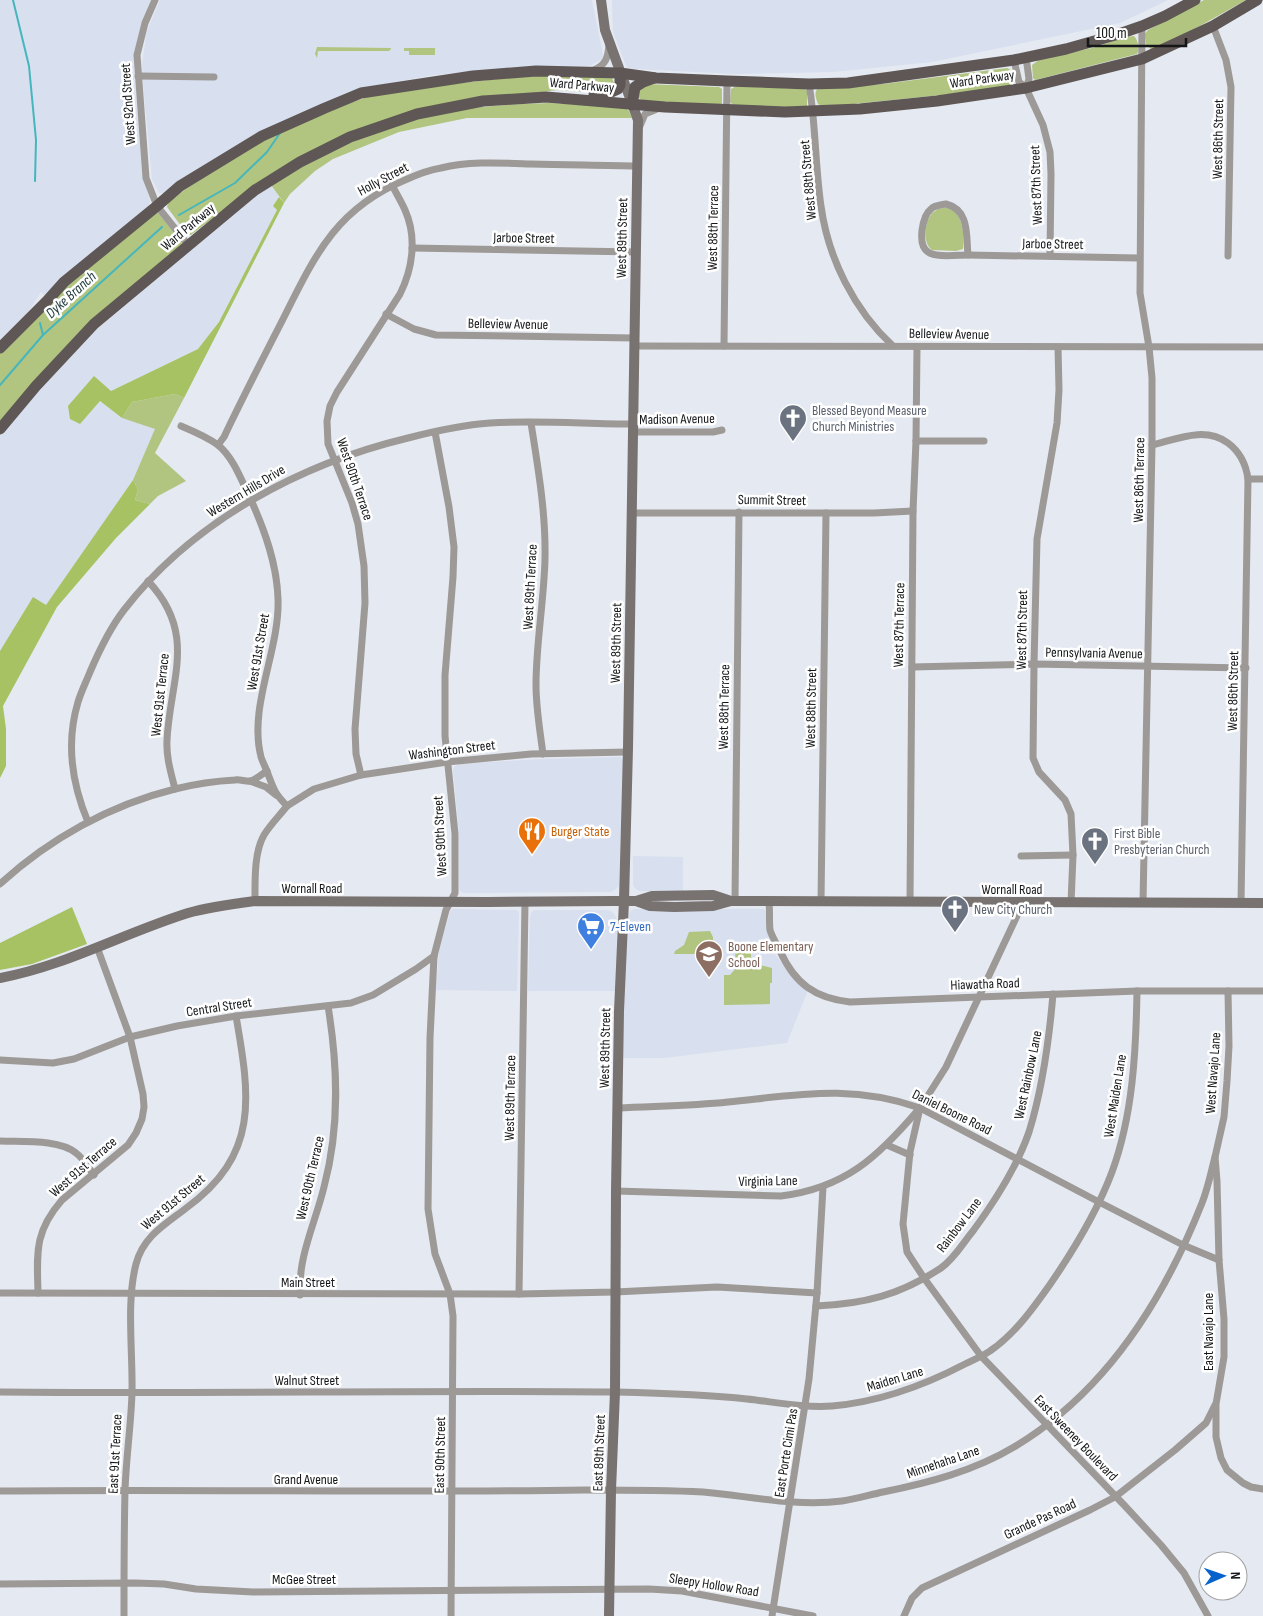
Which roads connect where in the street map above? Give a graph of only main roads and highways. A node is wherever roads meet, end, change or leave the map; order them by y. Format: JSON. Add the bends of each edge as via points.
{"nodes":[{"id":1,"x":1195,"y":0,"type":"edge"},
{"id":2,"x":1257,"y":0,"type":"edge"},
{"id":3,"x":620,"y":73,"type":"junction"},
{"id":4,"x":656,"y":78,"type":"junction"},
{"id":5,"x":557,"y":97,"type":"junction"},
{"id":6,"x":632,"y":105,"type":"junction"},
{"id":7,"x":0,"y":348,"type":"edge"},
{"id":8,"x":0,"y":429,"type":"edge"}],
"edges":[{"from":1,"to":4,"type":"main road","name":"Ward Parkway","via":[[1142,26],[1094,42],[1020,58],[848,83]]},
{"from":2,"to":6,"type":"main road","name":"Ward Parkway","via":[[1213,26],[1142,58],[1026,88],[929,102],[814,111]]},
{"from":3,"to":4,"type":"main road","name":"Ward Parkway"},
{"from":3,"to":5,"type":"main road","via":[[620,85],[611,94],[562,93]]},
{"from":3,"to":7,"type":"main road","name":"Ward Parkway","via":[[536,70],[494,73],[361,93],[304,117],[262,136],[180,186],[64,282]]},
{"from":4,"to":6,"type":"main road","via":[[635,87]]},
{"from":5,"to":6,"type":"main road","name":"Ward Parkway"},
{"from":5,"to":8,"type":"main road","name":"Ward Parkway","via":[[483,101],[417,114],[350,137],[300,162],[255,190],[94,324]]}]}
